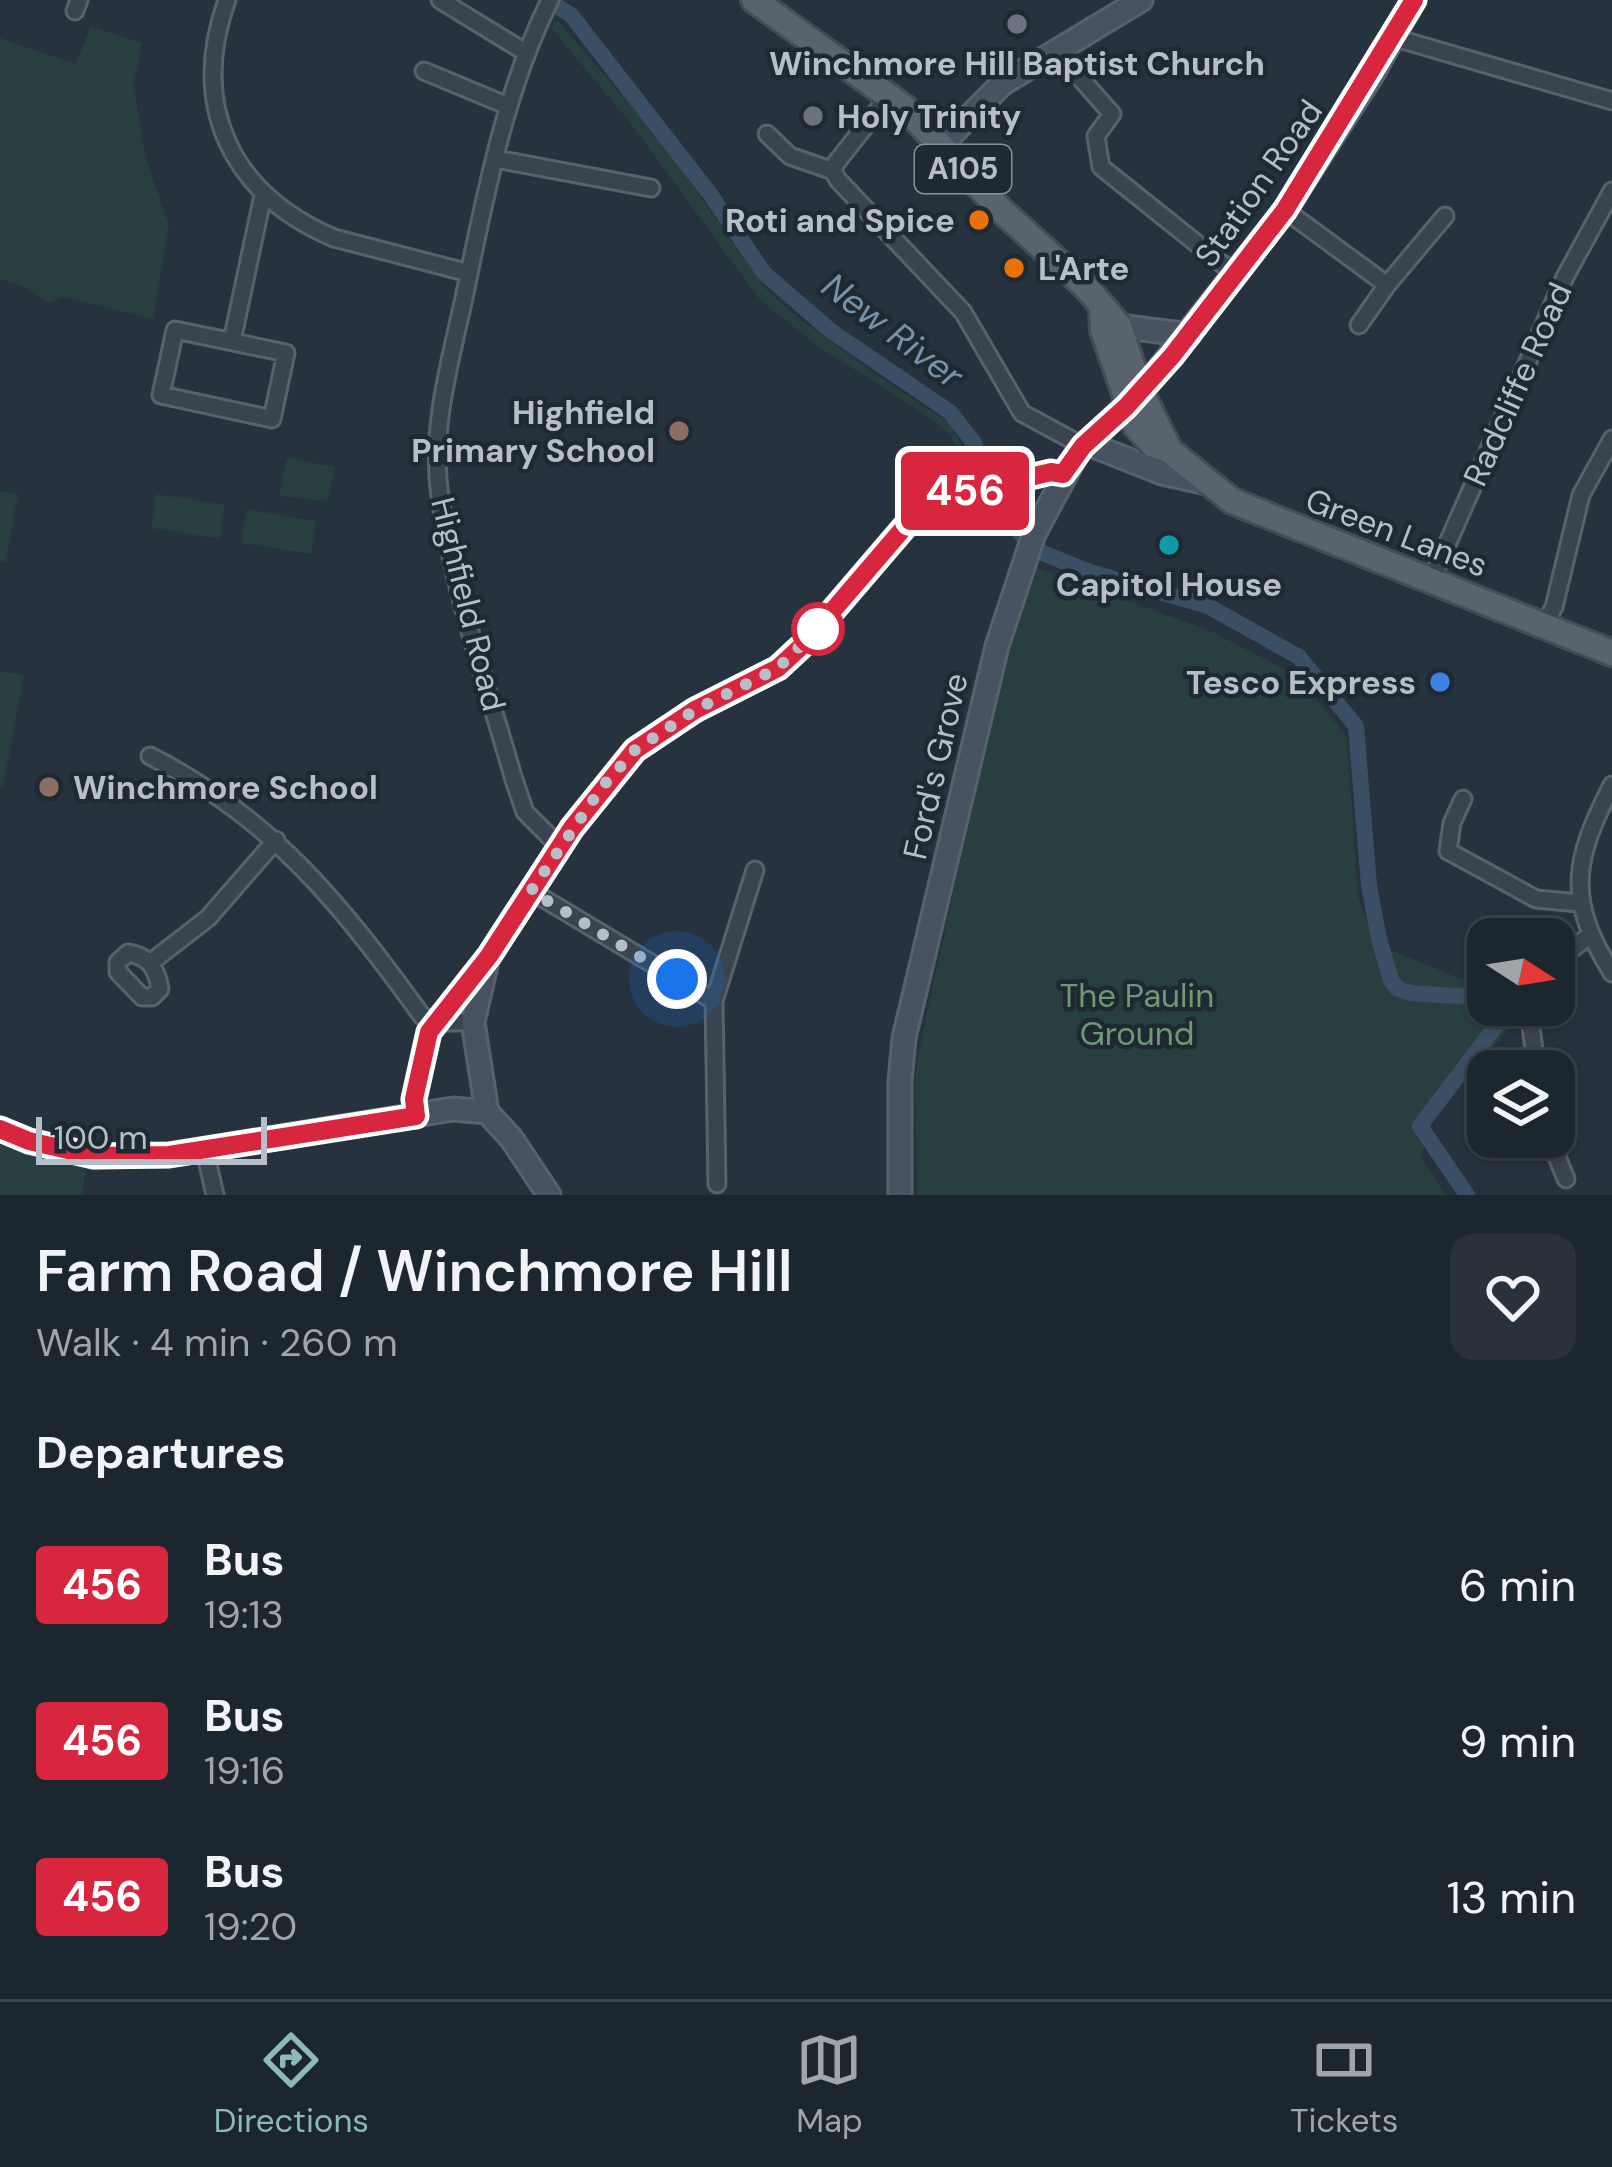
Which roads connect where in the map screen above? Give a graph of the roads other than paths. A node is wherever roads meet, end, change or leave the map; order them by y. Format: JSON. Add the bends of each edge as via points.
{"nodes":[{"id":1,"x":227,"y":0,"type":"edge"},
{"id":2,"x":440,"y":0,"type":"edge"},
{"id":3,"x":754,"y":0,"type":"edge"},
{"id":4,"x":1414,"y":0,"type":"edge"},
{"id":5,"x":1138,"y":1,"type":"edge"},
{"id":6,"x":548,"y":5,"type":"edge"},
{"id":7,"x":1392,"y":37,"type":"junction"},
{"id":8,"x":1060,"y":47,"type":"junction"},
{"id":9,"x":525,"y":52,"type":"junction"},
{"id":10,"x":424,"y":71,"type":"dead end"},
{"id":11,"x":889,"y":96,"type":"junction"},
{"id":12,"x":1612,"y":101,"type":"edge"},
{"id":13,"x":508,"y":106,"type":"junction"},
{"id":14,"x":767,"y":134,"type":"dead end"},
{"id":15,"x":941,"y":145,"type":"junction"},
{"id":16,"x":496,"y":159,"type":"junction"},
{"id":17,"x":833,"y":171,"type":"junction"},
{"id":18,"x":651,"y":188,"type":"dead end"},
{"id":19,"x":1612,"y":191,"type":"edge"},
{"id":20,"x":263,"y":195,"type":"junction"},
{"id":21,"x":1285,"y":210,"type":"junction"},
{"id":22,"x":1445,"y":216,"type":"dead end"},
{"id":23,"x":469,"y":273,"type":"junction"},
{"id":24,"x":1236,"y":275,"type":"junction"},
{"id":25,"x":1387,"y":285,"type":"junction"},
{"id":26,"x":1111,"y":317,"type":"junction"},
{"id":27,"x":1359,"y":326,"type":"dead end"},
{"id":28,"x":1189,"y":335,"type":"junction"},
{"id":29,"x":232,"y":341,"type":"junction"},
{"id":30,"x":1134,"y":400,"type":"junction"},
{"id":31,"x":1612,"y":439,"type":"edge"},
{"id":32,"x":1084,"y":444,"type":"junction"},
{"id":33,"x":1063,"y":474,"type":"junction"},
{"id":34,"x":1208,"y":483,"type":"junction"},
{"id":35,"x":1431,"y":581,"type":"junction"},
{"id":36,"x":1544,"y":625,"type":"junction"},
{"id":37,"x":1612,"y":653,"type":"edge"},
{"id":38,"x":150,"y":756,"type":"dead end"},
{"id":39,"x":1612,"y":785,"type":"edge"},
{"id":40,"x":1463,"y":800,"type":"dead end"},
{"id":41,"x":276,"y":841,"type":"junction"},
{"id":42,"x":559,"y":847,"type":"junction"},
{"id":43,"x":755,"y":870,"type":"dead end"},
{"id":44,"x":531,"y":891,"type":"junction"},
{"id":45,"x":1579,"y":903,"type":"junction"},
{"id":46,"x":1589,"y":936,"type":"junction"},
{"id":47,"x":1575,"y":947,"type":"edge"},
{"id":48,"x":489,"y":956,"type":"junction"},
{"id":49,"x":150,"y":963,"type":"dead end"},
{"id":50,"x":1612,"y":973,"type":"edge"},
{"id":51,"x":713,"y":1001,"type":"junction"},
{"id":52,"x":436,"y":1022,"type":"junction"},
{"id":53,"x":473,"y":1022,"type":"junction"},
{"id":54,"x":488,"y":1112,"type":"junction"},
{"id":55,"x":416,"y":1116,"type":"junction"},
{"id":56,"x":0,"y":1129,"type":"edge"},
{"id":57,"x":205,"y":1147,"type":"junction"},
{"id":58,"x":1558,"y":1158,"type":"edge"},
{"id":59,"x":1566,"y":1178,"type":"dead end"},
{"id":60,"x":717,"y":1184,"type":"dead end"},
{"id":61,"x":215,"y":1195,"type":"edge"},
{"id":62,"x":549,"y":1195,"type":"edge"},
{"id":63,"x":900,"y":1195,"type":"edge"}],
"edges":[{"from":1,"to":20,"type":"street","via":[[212,77],[220,132]]},
{"from":2,"to":9,"type":"street"},
{"from":3,"to":11,"type":"main road","name":"Green Lanes","number":"A105"},
{"from":4,"to":7,"type":"street","name":"Station Road"},
{"from":5,"to":8,"type":"street"},
{"from":6,"to":9,"type":"street","name":"Highfield Road"},
{"from":7,"to":12,"type":"street"},
{"from":7,"to":21,"type":"street","name":"Station Road"},
{"from":8,"to":15,"type":"street","via":[[1001,84]]},
{"from":8,"to":24,"type":"street","via":[[1112,114],[1096,136],[1101,166]]},
{"from":9,"to":13,"type":"street","name":"Highfield Road"},
{"from":10,"to":13,"type":"street"},
{"from":11,"to":15,"type":"main road","name":"Green Lanes","number":"A105"},
{"from":11,"to":17,"type":"street"},
{"from":13,"to":16,"type":"street","name":"Highfield Road"},
{"from":14,"to":17,"type":"street","via":[[790,156]]},
{"from":15,"to":26,"type":"main road","name":"Green Lanes","number":"A105"},
{"from":16,"to":18,"type":"street"},
{"from":16,"to":23,"type":"street","name":"Highfield Road"},
{"from":17,"to":32,"type":"street","via":[[963,312],[1022,413]]},
{"from":19,"to":35,"type":"street","name":"Radcliffe Road","via":[[1565,277]]},
{"from":20,"to":23,"type":"street","via":[[334,238]]},
{"from":20,"to":29,"type":"street"},
{"from":21,"to":24,"type":"street","name":"Station Road"},
{"from":21,"to":25,"type":"street"},
{"from":22,"to":25,"type":"street"},
{"from":23,"to":42,"type":"street","name":"Highfield Road","via":[[440,403],[440,496],[519,796]]},
{"from":24,"to":28,"type":"street","name":"Station Road"},
{"from":25,"to":27,"type":"street"},
{"from":26,"to":28,"type":"street"},
{"from":26,"to":30,"type":"main road","name":"Green Lanes","number":"A105"},
{"from":28,"to":30,"type":"street","name":"Station Road"},
{"from":29,"to":29,"type":"street","via":[[286,353],[272,418],[161,395],[175,330]]},
{"from":30,"to":32,"type":"street","name":"Ford's Grove"},
{"from":30,"to":34,"type":"main road","name":"Green Lanes","number":"A105","via":[[1170,451]]},
{"from":31,"to":36,"type":"street","via":[[1581,495]]},
{"from":32,"to":33,"type":"street","name":"Ford's Grove"},
{"from":32,"to":34,"type":"street"},
{"from":33,"to":42,"type":"street","via":[[926,502],[805,643],[778,668],[635,750]]},
{"from":33,"to":63,"type":"street","name":"Ford's Grove","via":[[1030,543],[997,646],[904,1038]]},
{"from":34,"to":35,"type":"main road","name":"Green Lanes","number":"A105","via":[[1252,510]]},
{"from":35,"to":36,"type":"main road","name":"Green Lanes","number":"A105"},
{"from":36,"to":37,"type":"main road","name":"Green Lanes","number":"A105"},
{"from":38,"to":41,"type":"street","via":[[218,794]]},
{"from":39,"to":45,"type":"street","via":[[1591,829]]},
{"from":40,"to":45,"type":"street","via":[[1448,851],[1536,899]]},
{"from":41,"to":49,"type":"street","via":[[208,918]]},
{"from":41,"to":52,"type":"street","via":[[344,913],[422,1016]]},
{"from":42,"to":44,"type":"street"},
{"from":43,"to":51,"type":"street"},
{"from":44,"to":48,"type":"street"},
{"from":44,"to":51,"type":"street"},
{"from":45,"to":46,"type":"street"},
{"from":46,"to":47,"type":"street"},
{"from":46,"to":50,"type":"street"},
{"from":48,"to":52,"type":"street"},
{"from":48,"to":53,"type":"street"},
{"from":51,"to":60,"type":"street"},
{"from":52,"to":53,"type":"street"},
{"from":52,"to":55,"type":"street","via":[[423,1049]]},
{"from":53,"to":54,"type":"street"},
{"from":54,"to":55,"type":"street"},
{"from":54,"to":62,"type":"street"},
{"from":55,"to":57,"type":"street"},
{"from":56,"to":57,"type":"street","via":[[94,1156]]},
{"from":57,"to":61,"type":"street"},
{"from":58,"to":59,"type":"street"}]}
